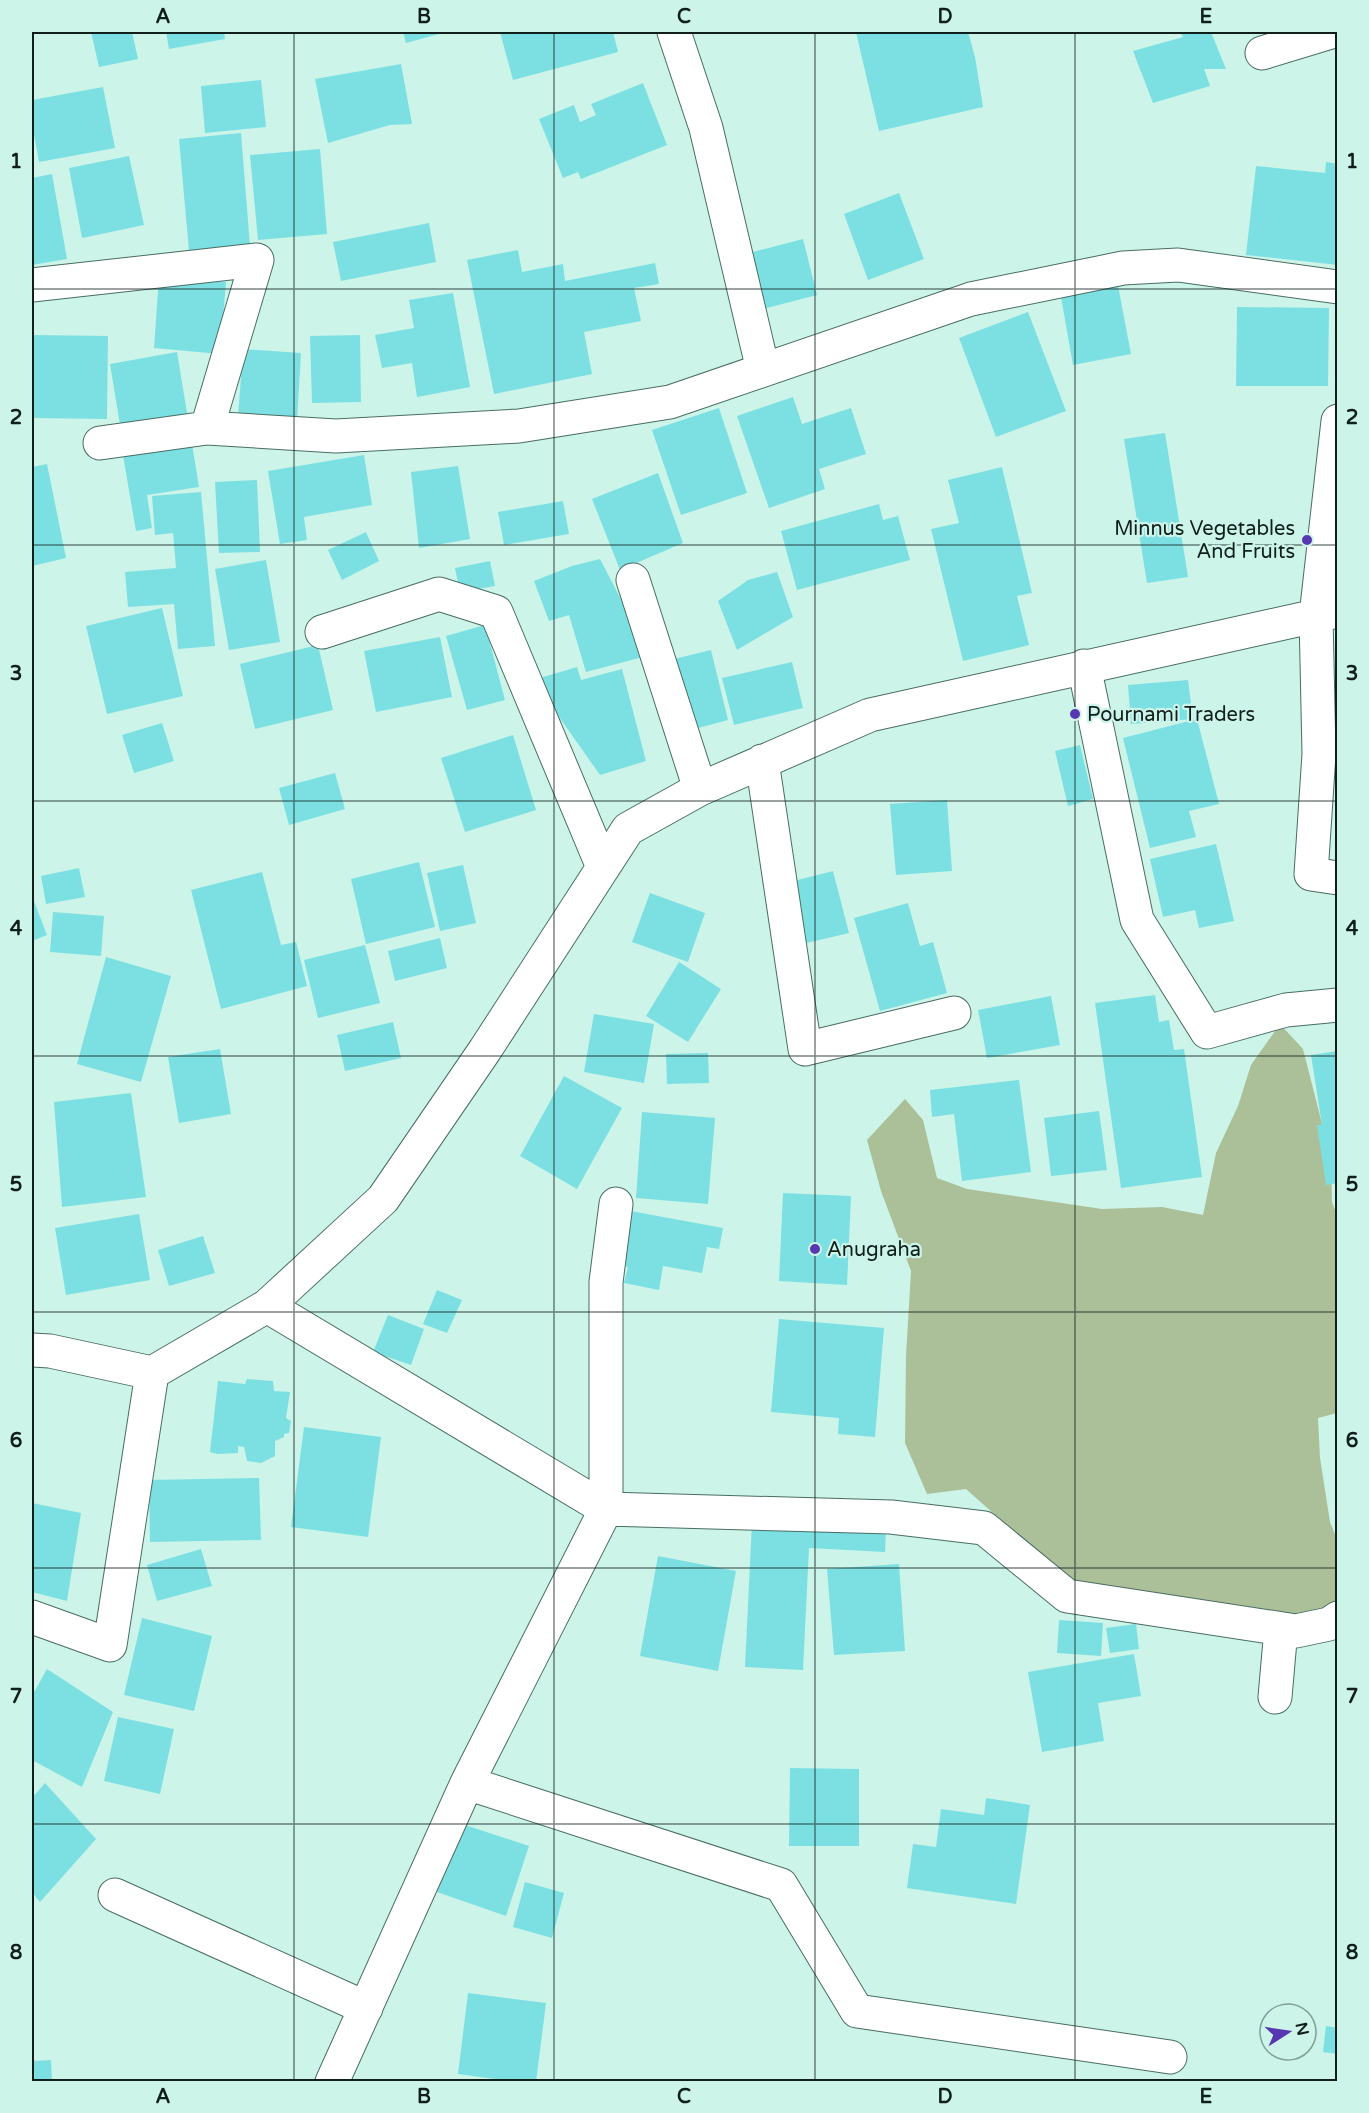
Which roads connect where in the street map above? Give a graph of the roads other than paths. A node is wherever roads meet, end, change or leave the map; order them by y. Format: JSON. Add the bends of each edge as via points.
{"nodes":[{"id":1,"x":674,"y":32,"type":"edge"},
{"id":2,"x":1331,"y":32,"type":"edge"},
{"id":3,"x":1262,"y":52,"type":"dead end"},
{"id":4,"x":32,"y":285,"type":"edge"},
{"id":5,"x":1338,"y":287,"type":"edge"},
{"id":6,"x":763,"y":370,"type":"junction"},
{"id":7,"x":1338,"y":421,"type":"edge"},
{"id":8,"x":207,"y":428,"type":"junction"},
{"id":9,"x":100,"y":443,"type":"dead end"},
{"id":10,"x":633,"y":580,"type":"dead end"},
{"id":11,"x":1327,"y":614,"type":"edge"},
{"id":12,"x":322,"y":632,"type":"dead end"},
{"id":13,"x":1084,"y":666,"type":"junction"},
{"id":14,"x":762,"y":761,"type":"junction"},
{"id":15,"x":700,"y":789,"type":"junction"},
{"id":16,"x":603,"y":867,"type":"junction"},
{"id":17,"x":1338,"y":878,"type":"edge"},
{"id":18,"x":1338,"y":1005,"type":"edge"},
{"id":19,"x":954,"y":1013,"type":"dead end"},
{"id":20,"x":616,"y":1204,"type":"dead end"},
{"id":21,"x":267,"y":1306,"type":"junction"},
{"id":22,"x":32,"y":1350,"type":"edge"},
{"id":23,"x":152,"y":1373,"type":"junction"},
{"id":24,"x":606,"y":1509,"type":"junction"},
{"id":25,"x":32,"y":1617,"type":"edge"},
{"id":26,"x":1338,"y":1618,"type":"edge"},
{"id":27,"x":1281,"y":1629,"type":"junction"},
{"id":28,"x":1275,"y":1697,"type":"dead end"},
{"id":29,"x":467,"y":1783,"type":"junction"},
{"id":30,"x":115,"y":1895,"type":"dead end"},
{"id":31,"x":366,"y":2008,"type":"junction"},
{"id":32,"x":1170,"y":2057,"type":"dead end"},
{"id":33,"x":332,"y":2082,"type":"edge"}],
"edges":[{"from":1,"to":6,"type":"street","via":[[706,128]]},
{"from":2,"to":3,"type":"street"},
{"from":4,"to":8,"type":"street","via":[[257,260]]},
{"from":5,"to":6,"type":"street","via":[[1178,265],[1123,268],[971,299]]},
{"from":6,"to":8,"type":"street","via":[[670,402],[519,426],[336,436]]},
{"from":7,"to":11,"type":"street"},
{"from":8,"to":9,"type":"street"},
{"from":10,"to":15,"type":"street"},
{"from":11,"to":13,"type":"street"},
{"from":11,"to":17,"type":"street","via":[[1311,874]]},
{"from":12,"to":16,"type":"street","via":[[439,594],[496,612]]},
{"from":13,"to":14,"type":"street","via":[[870,715]]},
{"from":13,"to":18,"type":"street","via":[[1137,920],[1207,1032],[1286,1010]]},
{"from":14,"to":15,"type":"street"},
{"from":14,"to":19,"type":"street","via":[[804,1049]]},
{"from":15,"to":16,"type":"street","via":[[628,829]]},
{"from":16,"to":21,"type":"street","via":[[383,1199]]},
{"from":20,"to":24,"type":"street","via":[[606,1282]]},
{"from":21,"to":23,"type":"street"},
{"from":21,"to":24,"type":"street"},
{"from":22,"to":23,"type":"street"},
{"from":23,"to":25,"type":"street","via":[[110,1645]]},
{"from":24,"to":27,"type":"street","via":[[891,1517],[984,1528],[1066,1596]]},
{"from":24,"to":29,"type":"street"},
{"from":26,"to":27,"type":"street","via":[[1329,1624],[1296,1631]]},
{"from":27,"to":28,"type":"street"},
{"from":29,"to":31,"type":"street"},
{"from":29,"to":32,"type":"street","via":[[781,1885],[857,2011]]},
{"from":30,"to":31,"type":"street"},
{"from":31,"to":33,"type":"street"}]}
